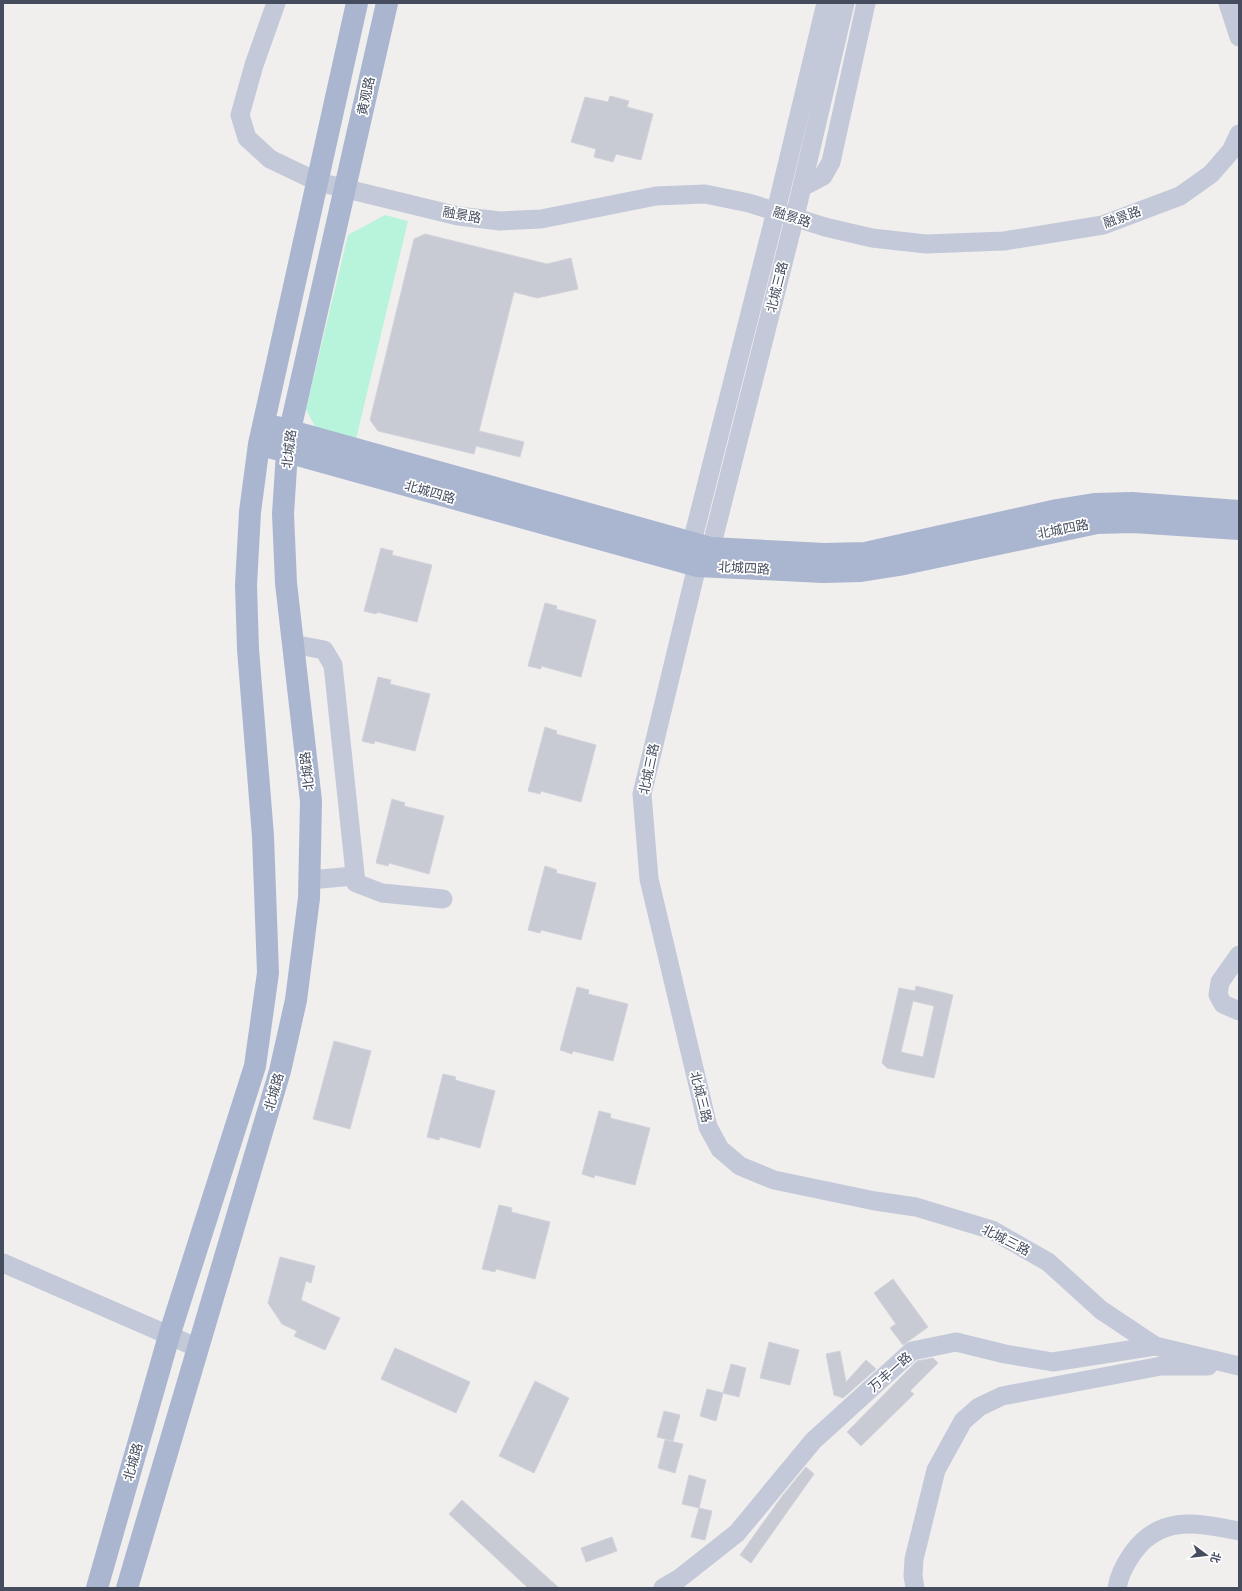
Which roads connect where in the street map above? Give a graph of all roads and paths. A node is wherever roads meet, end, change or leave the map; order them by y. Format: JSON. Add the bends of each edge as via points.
{"nodes":[{"id":1,"x":276,"y":3,"type":"edge"},
{"id":2,"x":357,"y":3,"type":"edge"},
{"id":3,"x":387,"y":3,"type":"edge"},
{"id":4,"x":826,"y":3,"type":"edge"},
{"id":5,"x":845,"y":3,"type":"edge"},
{"id":6,"x":866,"y":3,"type":"edge"},
{"id":7,"x":1228,"y":3,"type":"edge"},
{"id":8,"x":1239,"y":37,"type":"edge"},
{"id":9,"x":1239,"y":134,"type":"edge"},
{"id":10,"x":318,"y":182,"type":"junction"},
{"id":11,"x":802,"y":187,"type":"junction"},
{"id":12,"x":346,"y":188,"type":"junction"},
{"id":13,"x":776,"y":212,"type":"junction"},
{"id":14,"x":795,"y":217,"type":"junction"},
{"id":15,"x":265,"y":424,"type":"junction"},
{"id":16,"x":290,"y":430,"type":"junction"},
{"id":17,"x":260,"y":444,"type":"junction"},
{"id":18,"x":287,"y":452,"type":"junction"},
{"id":19,"x":1239,"y":511,"type":"edge"},
{"id":20,"x":1239,"y":529,"type":"edge"},
{"id":21,"x":701,"y":544,"type":"junction"},
{"id":22,"x":697,"y":566,"type":"junction"},
{"id":23,"x":293,"y":644,"type":"junction"},
{"id":24,"x":354,"y":876,"type":"junction"},
{"id":25,"x":309,"y":880,"type":"junction"},
{"id":26,"x":443,"y":899,"type":"dead end"},
{"id":27,"x":1239,"y":954,"type":"edge"},
{"id":28,"x":1239,"y":1011,"type":"edge"},
{"id":29,"x":3,"y":1263,"type":"edge"},
{"id":30,"x":169,"y":1336,"type":"junction"},
{"id":31,"x":1155,"y":1346,"type":"junction"},
{"id":32,"x":198,"y":1348,"type":"junction"},
{"id":33,"x":1237,"y":1366,"type":"edge"},
{"id":34,"x":1239,"y":1531,"type":"edge"},
{"id":35,"x":97,"y":1588,"type":"edge"},
{"id":36,"x":127,"y":1588,"type":"edge"},
{"id":37,"x":663,"y":1588,"type":"edge"},
{"id":38,"x":915,"y":1588,"type":"edge"},
{"id":39,"x":1117,"y":1588,"type":"edge"}],
"edges":[{"from":1,"to":10,"type":"street","name":"融景路","via":[[240,115],[248,138],[270,159]]},
{"from":2,"to":10,"type":"main road"},
{"from":3,"to":12,"type":"main road","name":"黄观路"},
{"from":4,"to":13,"type":"street","name":"北城三路"},
{"from":5,"to":11,"type":"street","name":"北城三路"},
{"from":6,"to":11,"type":"street","via":[[831,162],[823,176]]},
{"from":7,"to":8,"type":"street"},
{"from":9,"to":14,"type":"street","name":"融景路","via":[[1231,151],[1211,174],[1180,196],[1103,225],[1004,241],[926,244],[872,238]]},
{"from":10,"to":12,"type":"street","name":"融景路"},
{"from":10,"to":15,"type":"main road","name":"北城路"},
{"from":11,"to":14,"type":"street","name":"北城三路"},
{"from":12,"to":13,"type":"street","name":"融景路","via":[[458,216],[500,221],[541,219],[656,196],[689,194],[718,196]]},
{"from":12,"to":16,"type":"main road","name":"北城路"},
{"from":13,"to":14,"type":"street","name":"融景路"},
{"from":13,"to":21,"type":"street","name":"北城三路"},
{"from":14,"to":21,"type":"street","name":"北城三路"},
{"from":15,"to":16,"type":"main road","name":"北城四路"},
{"from":15,"to":17,"type":"main road","name":"北城路"},
{"from":16,"to":18,"type":"main road","name":"北城路"},
{"from":16,"to":21,"type":"main road","name":"北城四路"},
{"from":17,"to":18,"type":"main road","name":"北城四路"},
{"from":17,"to":30,"type":"main road","name":"北城路","via":[[250,512],[246,585],[248,649],[263,836],[268,973],[255,1066]]},
{"from":18,"to":22,"type":"main road","name":"北城四路"},
{"from":18,"to":23,"type":"main road","name":"北城路","via":[[283,514],[286,583]]},
{"from":19,"to":21,"type":"main road","name":"北城四路","via":[[1132,503],[1094,504],[1056,510],[865,553],[824,554]]},
{"from":20,"to":22,"type":"main road","name":"北城四路","via":[[1133,522],[1097,523],[899,566],[860,571],[823,572]]},
{"from":21,"to":22,"type":"street","name":"北城三路"},
{"from":22,"to":31,"type":"street","name":"北城三路","via":[[642,794],[649,879],[708,1127],[720,1149],[740,1166],[774,1180],[916,1207],[992,1230],[1048,1262],[1101,1310]]},
{"from":23,"to":24,"type":"street","via":[[324,650],[334,665]]},
{"from":23,"to":25,"type":"main road","name":"北城路","via":[[311,802]]},
{"from":24,"to":25,"type":"street"},
{"from":24,"to":26,"type":"street","via":[[356,883],[382,893]]},
{"from":25,"to":32,"type":"main road","name":"北城路","via":[[296,1000],[280,1071]]},
{"from":27,"to":28,"type":"street","via":[[1220,982],[1218,995],[1223,1004]]},
{"from":29,"to":30,"type":"street"},
{"from":30,"to":32,"type":"street"},
{"from":30,"to":35,"type":"main road","name":"北城路"},
{"from":31,"to":33,"type":"street","name":"万丰一路"},
{"from":31,"to":37,"type":"street","name":"万丰一路","via":[[1053,1362],[956,1342],[912,1351],[813,1441],[737,1533],[680,1578]]},
{"from":32,"to":36,"type":"main road","name":"北城路"},
{"from":33,"to":38,"type":"street","via":[[1161,1366],[1002,1396],[980,1406],[963,1421],[936,1470],[914,1560],[912,1576]]},
{"from":34,"to":39,"type":"street","via":[[1202,1524],[1180,1524],[1159,1530],[1142,1540],[1128,1561]]}]}
